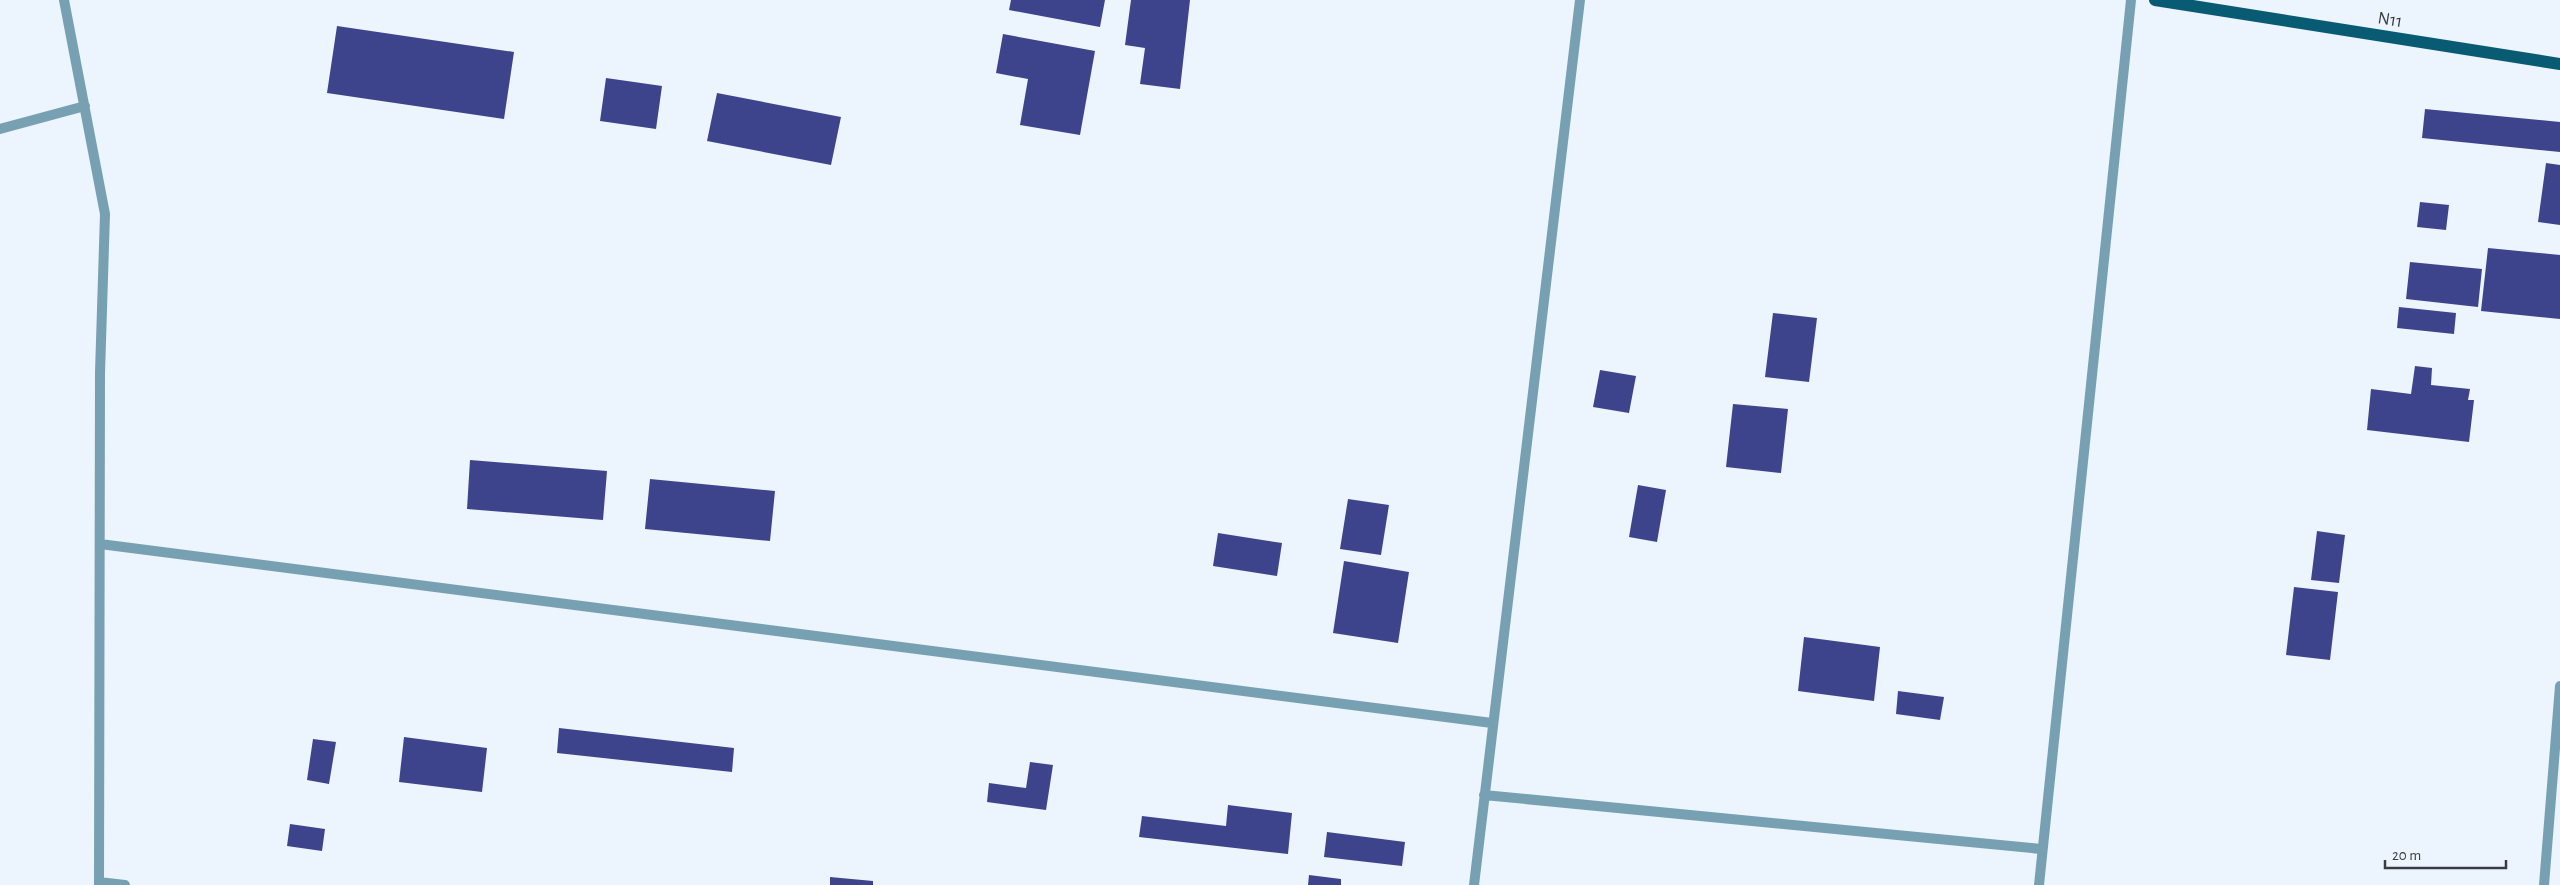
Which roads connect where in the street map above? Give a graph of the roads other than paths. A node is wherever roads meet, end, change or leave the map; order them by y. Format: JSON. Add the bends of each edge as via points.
{"nodes":[{"id":1,"x":64,"y":0,"type":"edge"},
{"id":2,"x":1580,"y":0,"type":"edge"},
{"id":3,"x":2131,"y":0,"type":"edge"},
{"id":4,"x":2155,"y":0,"type":"edge"},
{"id":5,"x":2560,"y":64,"type":"edge"},
{"id":6,"x":84,"y":106,"type":"junction"},
{"id":7,"x":0,"y":129,"type":"edge"},
{"id":8,"x":100,"y":544,"type":"junction"},
{"id":9,"x":2560,"y":686,"type":"edge"},
{"id":10,"x":1492,"y":723,"type":"junction"},
{"id":11,"x":1484,"y":795,"type":"junction"},
{"id":12,"x":2041,"y":849,"type":"junction"},
{"id":13,"x":99,"y":884,"type":"edge"},
{"id":14,"x":124,"y":885,"type":"edge"},
{"id":15,"x":1474,"y":885,"type":"edge"},
{"id":16,"x":2039,"y":885,"type":"edge"},
{"id":17,"x":2544,"y":885,"type":"edge"}],
"edges":[{"from":1,"to":6,"type":"street"},
{"from":2,"to":10,"type":"street"},
{"from":3,"to":12,"type":"street"},
{"from":4,"to":5,"type":"main road","name":"N11"},
{"from":6,"to":7,"type":"street"},
{"from":6,"to":8,"type":"street","via":[[105,214],[100,373]]},
{"from":8,"to":10,"type":"street"},
{"from":8,"to":13,"type":"street"},
{"from":9,"to":17,"type":"street"},
{"from":10,"to":11,"type":"street"},
{"from":11,"to":12,"type":"street"},
{"from":11,"to":15,"type":"street"},
{"from":12,"to":16,"type":"street"},
{"from":13,"to":14,"type":"street"}]}
